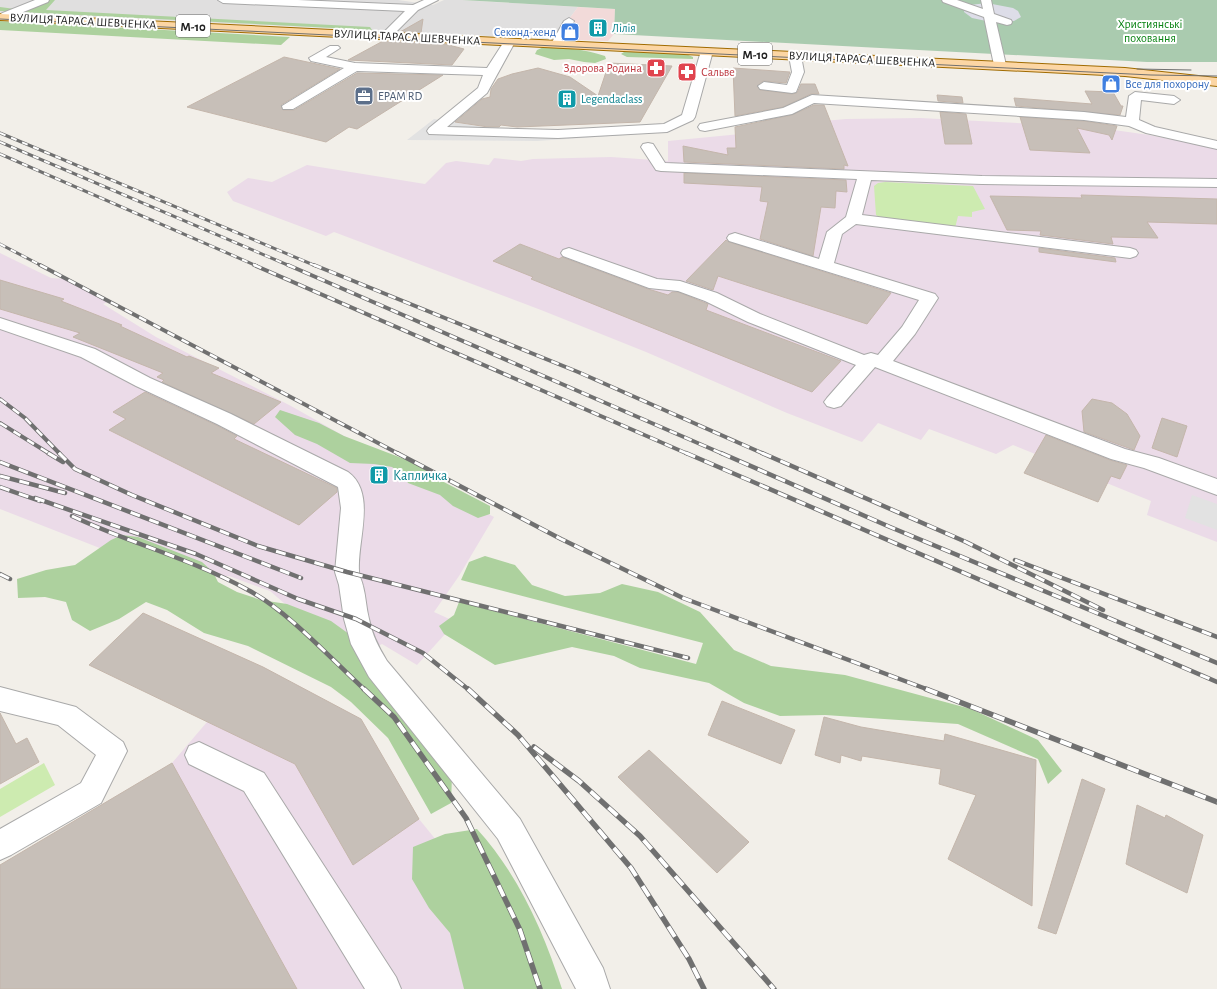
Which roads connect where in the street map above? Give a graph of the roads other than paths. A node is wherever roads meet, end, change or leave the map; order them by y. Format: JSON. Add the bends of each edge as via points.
{"nodes":[{"id":1,"x":44,"y":0,"type":"edge"},
{"id":2,"x":223,"y":0,"type":"edge"},
{"id":3,"x":947,"y":0,"type":"edge"},
{"id":4,"x":986,"y":0,"type":"edge"},
{"id":5,"x":420,"y":3,"type":"edge"},
{"id":6,"x":964,"y":12,"type":"dead end"},
{"id":7,"x":1012,"y":12,"type":"dead end"},
{"id":8,"x":984,"y":15,"type":"junction"},
{"id":9,"x":1,"y":17,"type":"edge"},
{"id":10,"x":569,"y":21,"type":"dead end"},
{"id":11,"x":1007,"y":22,"type":"dead end"},
{"id":12,"x":386,"y":36,"type":"junction"},
{"id":13,"x":509,"y":42,"type":"junction"},
{"id":14,"x":557,"y":44,"type":"junction"},
{"id":15,"x":334,"y":48,"type":"dead end"},
{"id":16,"x":707,"y":51,"type":"junction"},
{"id":17,"x":795,"y":56,"type":"junction"},
{"id":18,"x":1000,"y":65,"type":"junction"},
{"id":19,"x":355,"y":67,"type":"junction"},
{"id":20,"x":1217,"y":70,"type":"edge"},
{"id":21,"x":491,"y":72,"type":"junction"},
{"id":22,"x":1125,"y":72,"type":"junction"},
{"id":23,"x":1217,"y":82,"type":"edge"},
{"id":24,"x":764,"y":86,"type":"dead end"},
{"id":25,"x":1174,"y":100,"type":"dead end"},
{"id":26,"x":288,"y":106,"type":"dead end"},
{"id":27,"x":1132,"y":122,"type":"junction"},
{"id":28,"x":705,"y":127,"type":"dead end"},
{"id":29,"x":1217,"y":145,"type":"edge"},
{"id":30,"x":648,"y":147,"type":"dead end"},
{"id":31,"x":865,"y":176,"type":"junction"},
{"id":32,"x":1217,"y":183,"type":"edge"},
{"id":33,"x":853,"y":219,"type":"junction"},
{"id":34,"x":735,"y":238,"type":"dead end"},
{"id":35,"x":569,"y":253,"type":"dead end"},
{"id":36,"x":1130,"y":253,"type":"dead end"},
{"id":37,"x":825,"y":266,"type":"junction"},
{"id":38,"x":0,"y":323,"type":"edge"},
{"id":39,"x":875,"y":363,"type":"junction"},
{"id":40,"x":834,"y":402,"type":"dead end"},
{"id":41,"x":1217,"y":487,"type":"edge"},
{"id":42,"x":0,"y":699,"type":"edge"},
{"id":43,"x":199,"y":755,"type":"dead end"},
{"id":44,"x":0,"y":845,"type":"edge"},
{"id":45,"x":384,"y":989,"type":"edge"},
{"id":46,"x":593,"y":989,"type":"edge"}],
"edges":[{"from":1,"to":9,"type":"street"},
{"from":2,"to":5,"type":"street"},
{"from":3,"to":8,"type":"street"},
{"from":4,"to":8,"type":"street"},
{"from":5,"to":12,"type":"street"},
{"from":6,"to":8,"type":"street"},
{"from":7,"to":8,"type":"street"},
{"from":8,"to":11,"type":"street"},
{"from":8,"to":18,"type":"street"},
{"from":9,"to":12,"type":"main road","name":"ВУЛИЦЯ ТАРАСА ШЕВЧЕНКА","number":"М-10"},
{"from":10,"to":14,"type":"street"},
{"from":12,"to":13,"type":"main road","name":"ВУЛИЦЯ ТАРАСА ШЕВЧЕНКА","number":"М-10"},
{"from":13,"to":14,"type":"main road","name":"ВУЛИЦЯ ТАРАСА ШЕВЧЕНКА","number":"М-10"},
{"from":13,"to":21,"type":"street"},
{"from":14,"to":16,"type":"main road","name":"ВУЛИЦЯ ТАРАСА ШЕВЧЕНКА","number":"М-10"},
{"from":15,"to":19,"type":"street","via":[[315,58]]},
{"from":16,"to":17,"type":"main road","name":"ВУЛИЦЯ ТАРАСА ШЕВЧЕНКА","number":"М-10"},
{"from":16,"to":21,"type":"street","via":[[688,117],[667,128],[558,134],[434,131],[483,90]]},
{"from":17,"to":18,"type":"main road","name":"ВУЛИЦЯ ТАРАСА ШЕВЧЕНКА","number":"М-10"},
{"from":17,"to":24,"type":"street","via":[[798,72],[792,88]]},
{"from":18,"to":22,"type":"main road","name":"ВУЛИЦЯ ТАРАСА ШЕВЧЕНКА","number":"М-10"},
{"from":19,"to":21,"type":"street"},
{"from":19,"to":26,"type":"street"},
{"from":20,"to":22,"type":"main road","name":"ВУЛИЦЯ ТАРАСА ШЕВЧЕНКА","number":"М-10","via":[[1145,69]]},
{"from":22,"to":23,"type":"main road","name":"ВУЛИЦЯ ТАРАСА ШЕВЧЕНКА","number":"М-10"},
{"from":25,"to":27,"type":"street","via":[[1135,96]]},
{"from":27,"to":28,"type":"street","via":[[1084,116],[812,99],[787,111]]},
{"from":27,"to":29,"type":"street","via":[[1151,130]]},
{"from":30,"to":31,"type":"street","via":[[661,167]]},
{"from":31,"to":32,"type":"street"},
{"from":31,"to":33,"type":"street"},
{"from":33,"to":36,"type":"street"},
{"from":33,"to":37,"type":"street","via":[[835,232]]},
{"from":34,"to":37,"type":"street"},
{"from":35,"to":39,"type":"street","via":[[655,284],[680,286],[711,297],[754,318]]},
{"from":37,"to":39,"type":"street","via":[[929,298],[909,330]]},
{"from":38,"to":46,"type":"street","via":[[88,353],[348,483],[352,508],[347,572],[356,620],[364,644],[378,670],[509,829],[591,980]]},
{"from":39,"to":40,"type":"street"},
{"from":39,"to":41,"type":"street","via":[[1118,454]]},
{"from":42,"to":44,"type":"street","via":[[66,715],[113,751],[91,793]]},
{"from":43,"to":45,"type":"street","via":[[254,782]]}]}
